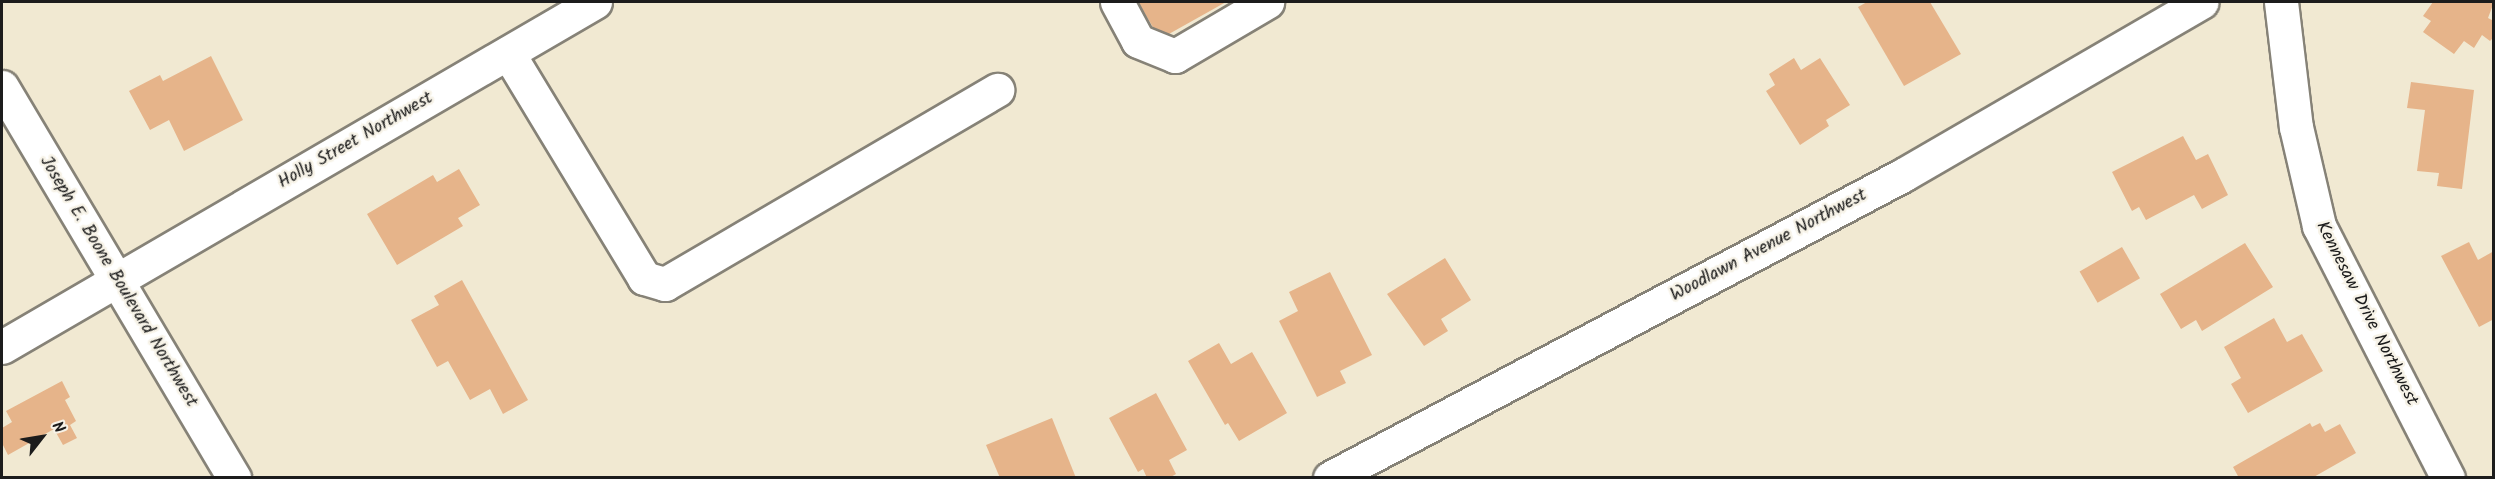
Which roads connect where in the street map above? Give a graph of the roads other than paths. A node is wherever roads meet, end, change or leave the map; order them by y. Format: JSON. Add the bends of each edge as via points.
{"nodes":[{"id":1,"x":595,"y":2,"type":"edge"},
{"id":2,"x":1116,"y":2,"type":"edge"},
{"id":3,"x":1268,"y":2,"type":"edge"},
{"id":4,"x":2201,"y":2,"type":"edge"},
{"id":5,"x":2281,"y":2,"type":"edge"},
{"id":6,"x":508,"y":52,"type":"junction"},
{"id":7,"x":2,"y":87,"type":"edge"},
{"id":8,"x":997,"y":90,"type":"dead end"},
{"id":9,"x":117,"y":281,"type":"junction"},
{"id":10,"x":2,"y":347,"type":"edge"},
{"id":11,"x":234,"y":477,"type":"edge"},
{"id":12,"x":1330,"y":477,"type":"edge"},
{"id":13,"x":2448,"y":477,"type":"edge"}],
"edges":[{"from":1,"to":6,"type":"street","name":"Holly Street Northwest"},
{"from":2,"to":3,"type":"street","via":[[1138,41],[1175,56]]},
{"from":4,"to":12,"type":"street","name":"Woodlawn Avenue Northwest","via":[[1903,175]]},
{"from":5,"to":13,"type":"street","name":"Kennesaw Drive Northwest","via":[[2296,127],[2319,226]]},
{"from":6,"to":8,"type":"street","via":[[644,278],[665,284]]},
{"from":6,"to":9,"type":"street","name":"Holly Street Northwest"},
{"from":7,"to":9,"type":"street","name":"Joseph E. Boone Boulevard Northwest"},
{"from":9,"to":10,"type":"street","name":"Holly Street Northwest"},
{"from":9,"to":11,"type":"street","name":"Joseph E. Boone Boulevard Northwest"}]}
